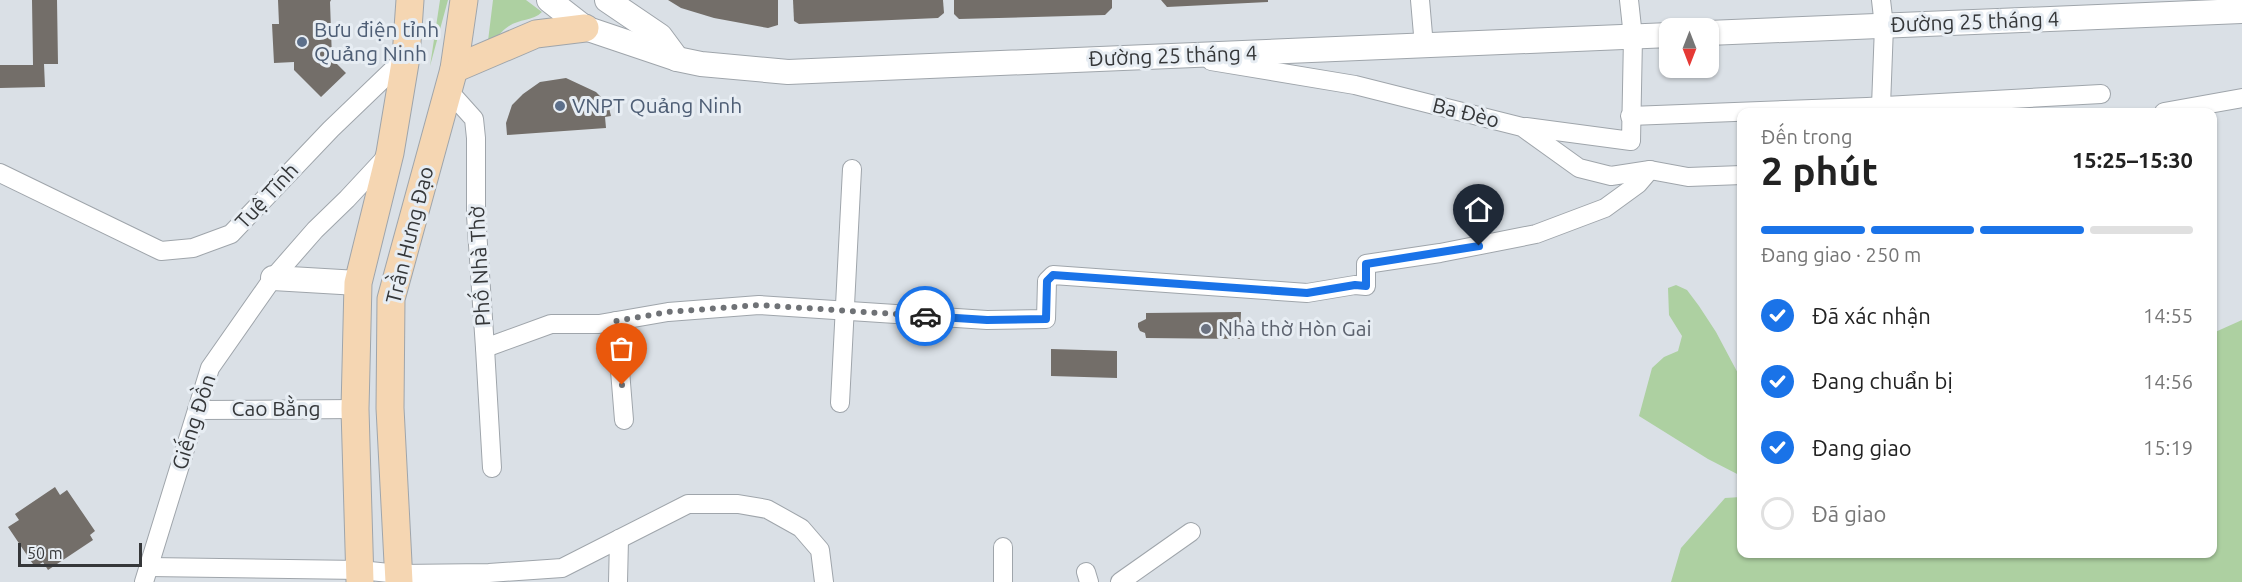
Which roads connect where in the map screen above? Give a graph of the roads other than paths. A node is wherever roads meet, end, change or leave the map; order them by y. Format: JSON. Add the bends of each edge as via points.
{"nodes":[{"id":1,"x":410,"y":0,"type":"edge"},
{"id":2,"x":464,"y":0,"type":"edge"},
{"id":3,"x":549,"y":0,"type":"edge"},
{"id":4,"x":607,"y":0,"type":"edge"},
{"id":5,"x":1420,"y":0,"type":"edge"},
{"id":6,"x":1629,"y":0,"type":"edge"},
{"id":7,"x":1881,"y":0,"type":"edge"},
{"id":8,"x":2094,"y":9,"type":"edge"},
{"id":9,"x":2242,"y":11,"type":"edge"},
{"id":10,"x":1884,"y":26,"type":"junction"},
{"id":11,"x":585,"y":28,"type":"junction"},
{"id":12,"x":1719,"y":33,"type":"edge"},
{"id":13,"x":1659,"y":36,"type":"edge"},
{"id":14,"x":1633,"y":37,"type":"junction"},
{"id":15,"x":1424,"y":45,"type":"junction"},
{"id":16,"x":1178,"y":56,"type":"junction"},
{"id":17,"x":406,"y":57,"type":"junction"},
{"id":18,"x":678,"y":58,"type":"junction"},
{"id":19,"x":451,"y":80,"type":"junction"},
{"id":20,"x":2101,"y":94,"type":"dead end"},
{"id":21,"x":2242,"y":98,"type":"edge"},
{"id":22,"x":1881,"y":106,"type":"junction"},
{"id":23,"x":1831,"y":108,"type":"edge"},
{"id":24,"x":2186,"y":108,"type":"edge"},
{"id":25,"x":1737,"y":112,"type":"edge"},
{"id":26,"x":1630,"y":116,"type":"junction"},
{"id":27,"x":1522,"y":127,"type":"junction"},
{"id":28,"x":390,"y":153,"type":"junction"},
{"id":29,"x":852,"y":169,"type":"dead end"},
{"id":30,"x":1650,"y":170,"type":"junction"},
{"id":31,"x":0,"y":173,"type":"edge"},
{"id":32,"x":1737,"y":175,"type":"edge"},
{"id":33,"x":273,"y":278,"type":"junction"},
{"id":34,"x":358,"y":283,"type":"junction"},
{"id":35,"x":845,"y":311,"type":"junction"},
{"id":36,"x":616,"y":321,"type":"junction"},
{"id":37,"x":485,"y":348,"type":"junction"},
{"id":38,"x":840,"y":403,"type":"dead end"},
{"id":39,"x":355,"y":409,"type":"junction"},
{"id":40,"x":197,"y":410,"type":"junction"},
{"id":41,"x":624,"y":420,"type":"dead end"},
{"id":42,"x":492,"y":468,"type":"dead end"},
{"id":43,"x":1191,"y":532,"type":"dead end"},
{"id":44,"x":619,"y":539,"type":"junction"},
{"id":45,"x":1003,"y":547,"type":"dead end"},
{"id":46,"x":147,"y":575,"type":"edge"},
{"id":47,"x":264,"y":575,"type":"edge"},
{"id":48,"x":360,"y":576,"type":"edge"},
{"id":49,"x":536,"y":576,"type":"edge"},
{"id":50,"x":399,"y":578,"type":"edge"},
{"id":51,"x":618,"y":582,"type":"edge"},
{"id":52,"x":824,"y":582,"type":"edge"},
{"id":53,"x":1003,"y":582,"type":"edge"},
{"id":54,"x":1120,"y":582,"type":"edge"}],
"edges":[{"from":1,"to":17,"type":"main road","name":"Trần Hưng Đạo"},
{"from":2,"to":19,"type":"main road","name":"Trần Hưng Đạo"},
{"from":3,"to":11,"type":"street","name":"Đường 25 tháng 4"},
{"from":4,"to":18,"type":"street","via":[[660,36]]},
{"from":5,"to":15,"type":"street"},
{"from":6,"to":14,"type":"street"},
{"from":7,"to":10,"type":"street"},
{"from":8,"to":9,"type":"street","name":"Đường 25 tháng 4"},
{"from":8,"to":10,"type":"street","name":"Đường 25 tháng 4"},
{"from":10,"to":12,"type":"street","name":"Đường 25 tháng 4"},
{"from":10,"to":22,"type":"street"},
{"from":11,"to":18,"type":"street","name":"Đường 25 tháng 4"},
{"from":11,"to":19,"type":"main road","via":[[536,34]]},
{"from":13,"to":14,"type":"street","name":"Đường 25 tháng 4"},
{"from":14,"to":15,"type":"street","name":"Đường 25 tháng 4"},
{"from":14,"to":26,"type":"street"},
{"from":15,"to":16,"type":"street","name":"Đường 25 tháng 4"},
{"from":16,"to":18,"type":"street","name":"Đường 25 tháng 4","via":[[788,72],[701,64]]},
{"from":16,"to":27,"type":"street","name":"Ba Đèo","via":[[1355,85]]},
{"from":17,"to":28,"type":"main road","name":"Trần Hưng Đạo"},
{"from":17,"to":31,"type":"street","name":"Tuệ Tĩnh","via":[[231,234],[193,248],[160,252]]},
{"from":19,"to":37,"type":"street","name":"Phố Nhà Thờ","via":[[474,119]]},
{"from":19,"to":50,"type":"main road","name":"Trần Hưng Đạo","via":[[391,299],[390,408]]},
{"from":20,"to":22,"type":"street"},
{"from":21,"to":24,"type":"street"},
{"from":22,"to":23,"type":"street"},
{"from":25,"to":26,"type":"street"},
{"from":26,"to":27,"type":"street","via":[[1631,141]]},
{"from":27,"to":30,"type":"street","name":"Ba Đèo","via":[[1579,168],[1611,176]]},
{"from":28,"to":33,"type":"street","name":"Giếng Đồn"},
{"from":28,"to":34,"type":"main road","name":"Trần Hưng Đạo"},
{"from":29,"to":35,"type":"street"},
{"from":30,"to":32,"type":"street","name":"Ba Đèo","via":[[1688,177]]},
{"from":30,"to":35,"type":"street","name":"Phố Nhà Thờ","via":[[1605,208],[1536,234],[1366,264],[1366,286],[1307,293],[1053,275],[1047,281],[1046,319],[987,320]]},
{"from":33,"to":34,"type":"street"},
{"from":33,"to":40,"type":"street","name":"Giếng Đồn","via":[[210,368]]},
{"from":34,"to":39,"type":"main road","name":"Trần Hưng Đạo"},
{"from":35,"to":36,"type":"street","name":"Phố Nhà Thờ","via":[[759,305],[668,312]]},
{"from":35,"to":38,"type":"street"},
{"from":36,"to":37,"type":"street","name":"Phố Nhà Thờ","via":[[551,324]]},
{"from":36,"to":41,"type":"street"},
{"from":37,"to":42,"type":"street"},
{"from":39,"to":40,"type":"street","name":"Cao Bằng"},
{"from":39,"to":48,"type":"main road","name":"Trần Hưng Đạo"},
{"from":40,"to":46,"type":"street","name":"Giếng Đồn"},
{"from":43,"to":54,"type":"street"},
{"from":44,"to":49,"type":"street"},
{"from":44,"to":51,"type":"street"},
{"from":44,"to":52,"type":"street","via":[[688,504],[738,504],[767,509],[801,528],[820,550]]},
{"from":45,"to":53,"type":"street"},
{"from":46,"to":47,"type":"street"},
{"from":47,"to":48,"type":"street"},
{"from":48,"to":50,"type":"street"},
{"from":49,"to":50,"type":"street","via":[[489,573]]}]}
